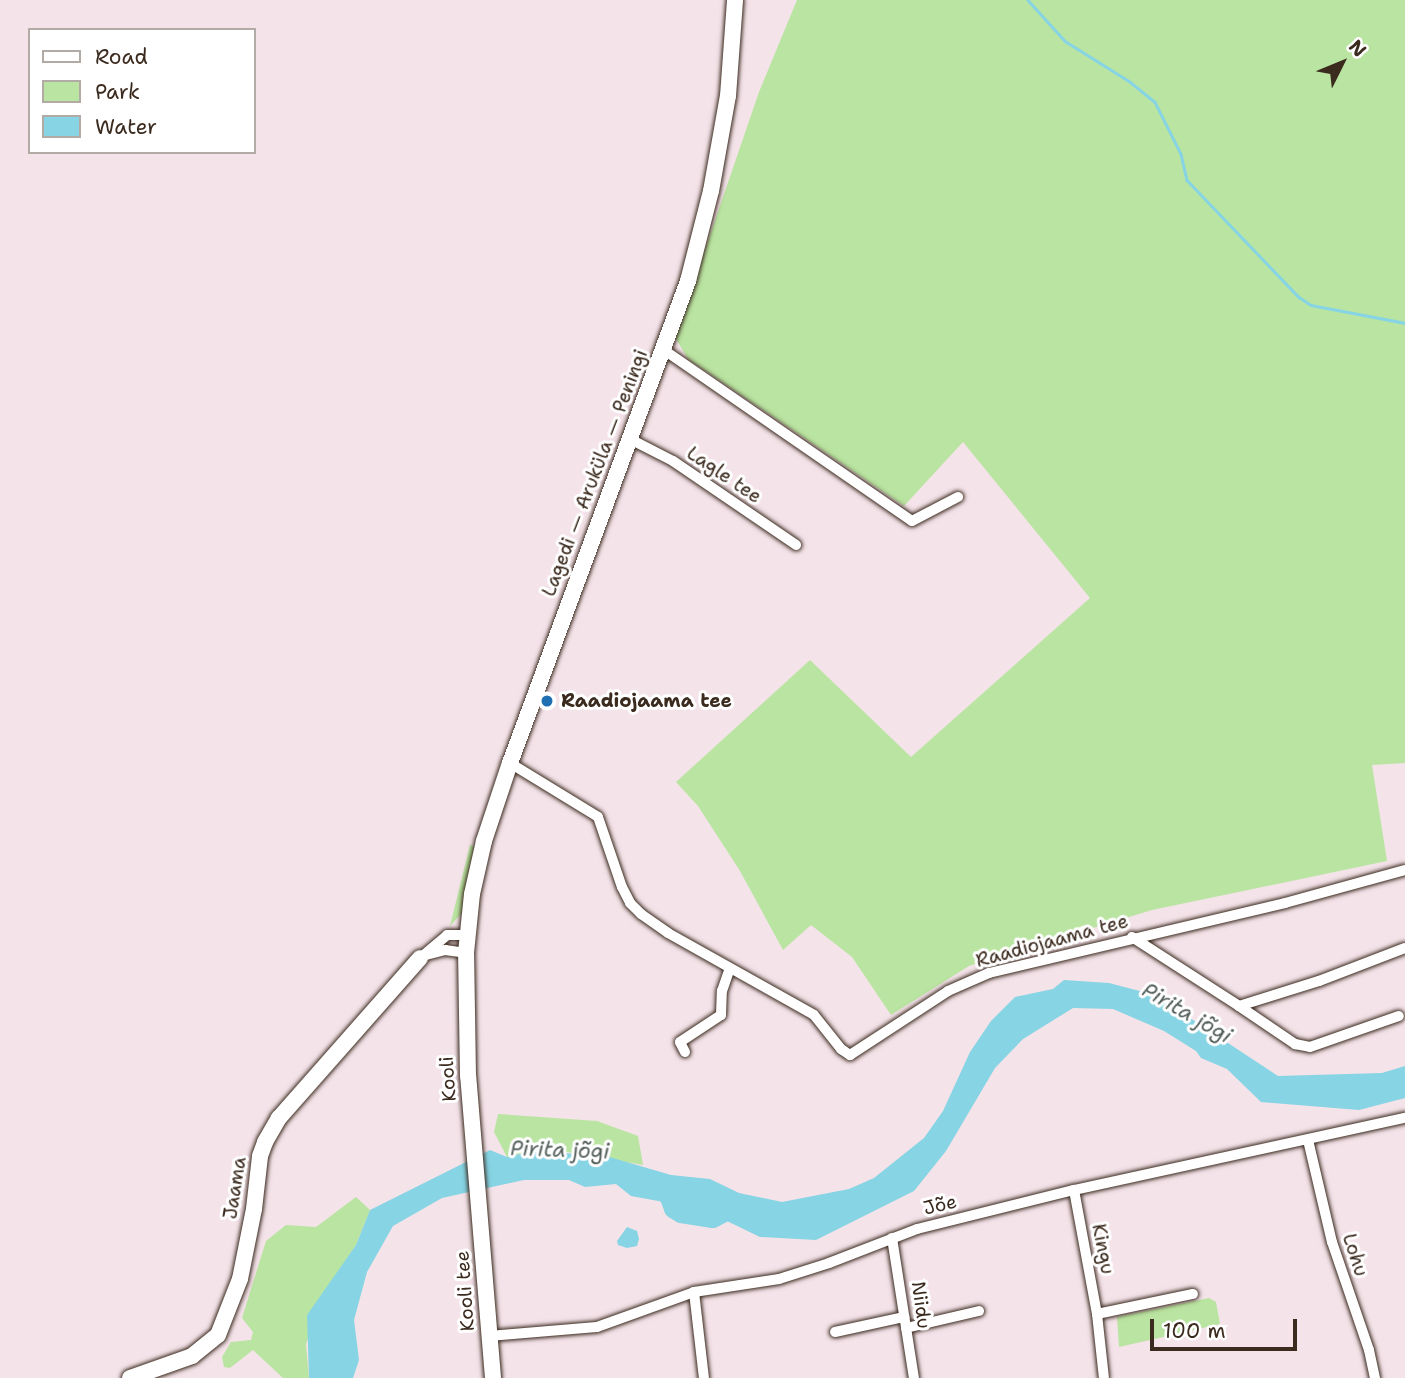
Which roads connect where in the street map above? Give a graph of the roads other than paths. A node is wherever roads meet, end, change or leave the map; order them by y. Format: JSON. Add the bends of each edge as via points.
{"nodes":[{"id":1,"x":735,"y":0,"type":"edge"},
{"id":2,"x":664,"y":350,"type":"junction"},
{"id":3,"x":630,"y":439,"type":"junction"},
{"id":4,"x":958,"y":497,"type":"dead end"},
{"id":5,"x":796,"y":545,"type":"dead end"},
{"id":6,"x":510,"y":763,"type":"junction"},
{"id":7,"x":1405,"y":870,"type":"edge"},
{"id":8,"x":468,"y":935,"type":"junction"},
{"id":9,"x":1132,"y":937,"type":"junction"},
{"id":10,"x":1405,"y":948,"type":"edge"},
{"id":11,"x":466,"y":953,"type":"junction"},
{"id":12,"x":420,"y":958,"type":"junction"},
{"id":13,"x":730,"y":968,"type":"junction"},
{"id":14,"x":1239,"y":1006,"type":"junction"},
{"id":15,"x":1399,"y":1016,"type":"dead end"},
{"id":16,"x":685,"y":1052,"type":"dead end"},
{"id":17,"x":1405,"y":1118,"type":"edge"},
{"id":18,"x":1308,"y":1140,"type":"junction"},
{"id":19,"x":1074,"y":1190,"type":"junction"},
{"id":20,"x":479,"y":1202,"type":"joint"},
{"id":21,"x":892,"y":1238,"type":"junction"},
{"id":22,"x":694,"y":1292,"type":"junction"},
{"id":23,"x":1193,"y":1294,"type":"dead end"},
{"id":24,"x":979,"y":1311,"type":"dead end"},
{"id":25,"x":1097,"y":1314,"type":"junction"},
{"id":26,"x":905,"y":1322,"type":"junction"},
{"id":27,"x":835,"y":1332,"type":"dead end"},
{"id":28,"x":489,"y":1336,"type":"junction"},
{"id":29,"x":130,"y":1378,"type":"edge"},
{"id":30,"x":493,"y":1378,"type":"edge"},
{"id":31,"x":704,"y":1378,"type":"edge"},
{"id":32,"x":914,"y":1378,"type":"edge"},
{"id":33,"x":1104,"y":1378,"type":"edge"},
{"id":34,"x":1375,"y":1378,"type":"edge"}],
"edges":[{"from":1,"to":2,"type":"street","name":"Lagedi — Aruküla — Peningi","via":[[728,96],[711,191]]},
{"from":2,"to":3,"type":"street","name":"Lagedi — Aruküla — Peningi"},
{"from":2,"to":4,"type":"street","via":[[912,521]]},
{"from":3,"to":5,"type":"street","name":"Lagle tee","via":[[673,461]]},
{"from":3,"to":6,"type":"street","name":"Lagedi — Aruküla — Peningi"},
{"from":6,"to":8,"type":"street","name":"Lagedi — Aruküla — Peningi","via":[[484,841]]},
{"from":6,"to":13,"type":"street","name":"Raadiojaama tee","via":[[598,817],[630,903],[668,933]]},
{"from":7,"to":9,"type":"street","name":"Raadiojaama tee"},
{"from":8,"to":11,"type":"street","name":"Lagedi — Aruküla — Peningi"},
{"from":8,"to":12,"type":"street","name":"Jaama","via":[[447,935]]},
{"from":9,"to":13,"type":"street","name":"Raadiojaama tee","via":[[989,973],[948,990],[850,1055],[814,1015]]},
{"from":9,"to":14,"type":"street"},
{"from":10,"to":14,"type":"street"},
{"from":11,"to":12,"type":"street","via":[[432,951]]},
{"from":11,"to":20,"type":"street","name":"Kooli"},
{"from":12,"to":29,"type":"street","name":"Jaama","via":[[279,1118],[265,1142],[240,1279],[218,1335],[192,1356]]},
{"from":13,"to":16,"type":"street","via":[[722,991],[721,1015],[680,1042]]},
{"from":14,"to":15,"type":"street","via":[[1295,1044],[1310,1047]]},
{"from":17,"to":18,"type":"street","name":"Jõe"},
{"from":18,"to":19,"type":"street","name":"Jõe"},
{"from":18,"to":34,"type":"street","name":"Lohu","via":[[1332,1242]]},
{"from":19,"to":21,"type":"street","name":"Jõe"},
{"from":19,"to":25,"type":"street","name":"Kingu"},
{"from":20,"to":28,"type":"street","name":"Kooli tee"},
{"from":21,"to":22,"type":"street","name":"Jõe","via":[[779,1279]]},
{"from":21,"to":26,"type":"street","name":"Niidu"},
{"from":22,"to":28,"type":"street","name":"Jõe","via":[[597,1327]]},
{"from":22,"to":31,"type":"street"},
{"from":23,"to":25,"type":"street"},
{"from":24,"to":26,"type":"street"},
{"from":25,"to":33,"type":"street","name":"Kingu"},
{"from":26,"to":27,"type":"street"},
{"from":26,"to":32,"type":"street","name":"Niidu"},
{"from":28,"to":30,"type":"street","name":"Kooli tee"}]}
